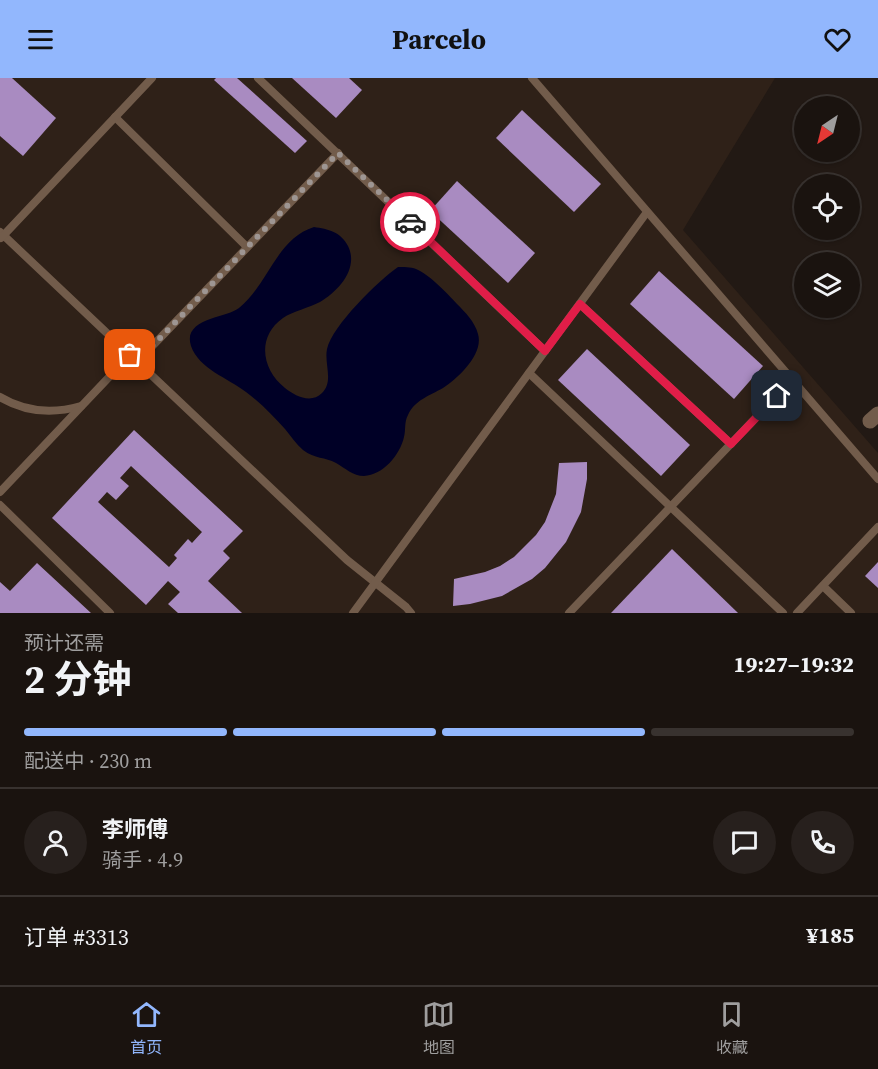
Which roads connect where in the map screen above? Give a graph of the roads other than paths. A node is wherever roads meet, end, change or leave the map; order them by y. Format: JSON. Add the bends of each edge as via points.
{"nodes":[{"id":1,"x":152,"y":78,"type":"edge"},
{"id":2,"x":258,"y":78,"type":"edge"},
{"id":3,"x":532,"y":78,"type":"edge"},
{"id":4,"x":116,"y":117,"type":"junction"},
{"id":5,"x":338,"y":153,"type":"junction"},
{"id":6,"x":647,"y":212,"type":"junction"},
{"id":7,"x":1,"y":236,"type":"edge"},
{"id":8,"x":247,"y":247,"type":"junction"},
{"id":9,"x":580,"y":304,"type":"junction"},
{"id":10,"x":545,"y":351,"type":"junction"},
{"id":11,"x":130,"y":355,"type":"junction"},
{"id":12,"x":137,"y":362,"type":"junction"},
{"id":13,"x":529,"y":373,"type":"junction"},
{"id":14,"x":792,"y":380,"type":"junction"},
{"id":15,"x":0,"y":397,"type":"edge"},
{"id":16,"x":82,"y":405,"type":"junction"},
{"id":17,"x":731,"y":444,"type":"junction"},
{"id":18,"x":878,"y":479,"type":"edge"},
{"id":19,"x":0,"y":492,"type":"edge"},
{"id":20,"x":0,"y":505,"type":"edge"},
{"id":21,"x":671,"y":507,"type":"junction"},
{"id":22,"x":878,"y":527,"type":"edge"},
{"id":23,"x":375,"y":583,"type":"junction"},
{"id":24,"x":822,"y":586,"type":"junction"},
{"id":25,"x":110,"y":613,"type":"edge"},
{"id":26,"x":353,"y":613,"type":"edge"},
{"id":27,"x":411,"y":613,"type":"edge"},
{"id":28,"x":569,"y":613,"type":"edge"},
{"id":29,"x":783,"y":613,"type":"edge"},
{"id":30,"x":797,"y":613,"type":"edge"},
{"id":31,"x":851,"y":613,"type":"edge"}],
"edges":[{"from":1,"to":4,"type":"lane"},
{"from":2,"to":5,"type":"lane"},
{"from":3,"to":6,"type":"lane"},
{"from":4,"to":7,"type":"lane"},
{"from":4,"to":8,"type":"lane"},
{"from":5,"to":8,"type":"lane"},
{"from":5,"to":10,"type":"lane"},
{"from":6,"to":9,"type":"lane"},
{"from":6,"to":14,"type":"lane"},
{"from":7,"to":11,"type":"lane"},
{"from":8,"to":12,"type":"lane"},
{"from":9,"to":10,"type":"lane"},
{"from":9,"to":17,"type":"lane"},
{"from":10,"to":13,"type":"lane"},
{"from":11,"to":12,"type":"lane"},
{"from":11,"to":16,"type":"lane"},
{"from":12,"to":23,"type":"lane"},
{"from":13,"to":21,"type":"lane"},
{"from":13,"to":23,"type":"lane"},
{"from":14,"to":17,"type":"lane"},
{"from":14,"to":18,"type":"lane"},
{"from":15,"to":16,"type":"lane","via":[[43,411]]},
{"from":16,"to":19,"type":"lane"},
{"from":17,"to":21,"type":"lane"},
{"from":20,"to":25,"type":"lane"},
{"from":21,"to":28,"type":"lane"},
{"from":21,"to":29,"type":"lane"},
{"from":22,"to":24,"type":"lane"},
{"from":23,"to":26,"type":"lane"},
{"from":23,"to":27,"type":"lane"},
{"from":24,"to":30,"type":"lane"},
{"from":24,"to":31,"type":"lane"}]}
